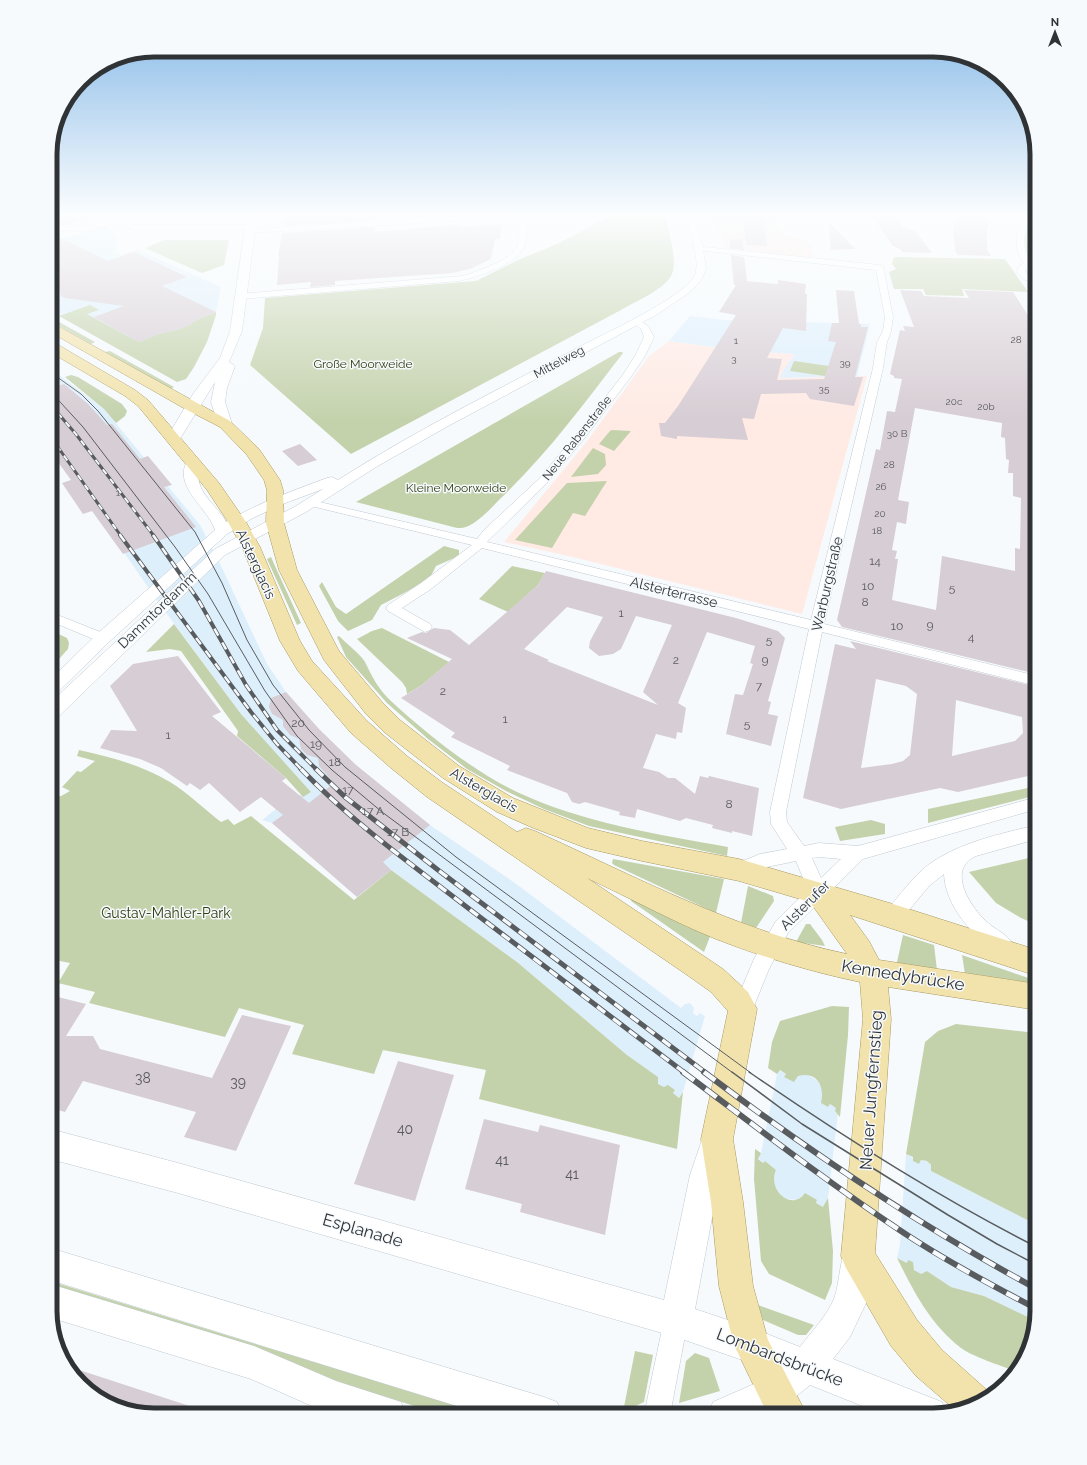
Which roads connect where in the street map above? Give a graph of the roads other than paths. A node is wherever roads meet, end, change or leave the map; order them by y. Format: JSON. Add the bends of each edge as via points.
{"nodes":[{"id":1,"x":242,"y":283,"type":"edge"},
{"id":2,"x":399,"y":283,"type":"edge"},
{"id":3,"x":693,"y":283,"type":"edge"},
{"id":4,"x":883,"y":283,"type":"edge"},
{"id":5,"x":241,"y":296,"type":"junction"},
{"id":6,"x":636,"y":321,"type":"junction"},
{"id":7,"x":57,"y":330,"type":"edge"},
{"id":8,"x":57,"y":350,"type":"edge"},
{"id":9,"x":226,"y":358,"type":"junction"},
{"id":10,"x":192,"y":407,"type":"junction"},
{"id":11,"x":225,"y":424,"type":"junction"},
{"id":12,"x":173,"y":439,"type":"junction"},
{"id":13,"x":359,"y":471,"type":"junction"},
{"id":14,"x":311,"y":503,"type":"junction"},
{"id":15,"x":275,"y":513,"type":"junction"},
{"id":16,"x":235,"y":530,"type":"junction"},
{"id":17,"x":479,"y":545,"type":"junction"},
{"id":18,"x":57,"y":619,"type":"edge"},
{"id":19,"x":425,"y":627,"type":"dead end"},
{"id":20,"x":816,"y":627,"type":"junction"},
{"id":21,"x":103,"y":638,"type":"junction"},
{"id":22,"x":1030,"y":679,"type":"edge"},
{"id":23,"x":57,"y":683,"type":"edge"},
{"id":24,"x":57,"y":707,"type":"edge"},
{"id":25,"x":1030,"y":805,"type":"edge"},
{"id":26,"x":470,"y":812,"type":"junction"},
{"id":27,"x":1030,"y":834,"type":"edge"},
{"id":28,"x":800,"y":853,"type":"junction"},
{"id":29,"x":858,"y":853,"type":"junction"},
{"id":30,"x":962,"y":855,"type":"junction"},
{"id":31,"x":740,"y":870,"type":"junction"},
{"id":32,"x":818,"y":893,"type":"junction"},
{"id":33,"x":893,"y":916,"type":"junction"},
{"id":34,"x":770,"y":945,"type":"junction"},
{"id":35,"x":1030,"y":959,"type":"edge"},
{"id":36,"x":1030,"y":961,"type":"edge"},
{"id":37,"x":870,"y":971,"type":"junction"},
{"id":38,"x":1030,"y":996,"type":"edge"},
{"id":39,"x":743,"y":1009,"type":"junction"},
{"id":40,"x":717,"y":1139,"type":"junction"},
{"id":41,"x":57,"y":1146,"type":"edge"},
{"id":42,"x":858,"y":1256,"type":"junction"},
{"id":43,"x":57,"y":1266,"type":"edge"},
{"id":44,"x":57,"y":1303,"type":"edge"},
{"id":45,"x":676,"y":1320,"type":"junction"},
{"id":46,"x":752,"y":1345,"type":"junction"},
{"id":47,"x":806,"y":1366,"type":"junction"},
{"id":48,"x":971,"y":1400,"type":"edge"},
{"id":49,"x":781,"y":1403,"type":"edge"},
{"id":50,"x":879,"y":1406,"type":"edge"},
{"id":51,"x":366,"y":1408,"type":"edge"},
{"id":52,"x":521,"y":1408,"type":"edge"},
{"id":53,"x":658,"y":1408,"type":"edge"},
{"id":54,"x":758,"y":1408,"type":"edge"},
{"id":55,"x":890,"y":1408,"type":"edge"}],
"edges":[{"from":1,"to":5,"type":"main road"},
{"from":2,"to":5,"type":"street"},
{"from":3,"to":6,"type":"street","name":"Mittelweg","via":[[677,297]]},
{"from":4,"to":20,"type":"street","name":"Warburgstraße","via":[[889,317],[888,327],[882,342]]},
{"from":5,"to":9,"type":"main road","via":[[236,331]]},
{"from":6,"to":13,"type":"street","name":"Mittelweg"},
{"from":6,"to":17,"type":"street","name":"Neue Rabenstraße","via":[[646,328],[649,337],[640,356],[550,474],[488,533]]},
{"from":7,"to":10,"type":"main road","name":"Alsterglacis"},
{"from":8,"to":12,"type":"main road","name":"Alsterglacis","via":[[143,402]]},
{"from":9,"to":10,"type":"main road"},
{"from":9,"to":11,"type":"main road","via":[[228,367],[218,402]]},
{"from":10,"to":11,"type":"main road","name":"Alsterglacis"},
{"from":10,"to":12,"type":"main road"},
{"from":11,"to":15,"type":"main road","name":"Alsterglacis","via":[[253,452],[272,480],[275,490]]},
{"from":12,"to":16,"type":"main road","name":"Alsterglacis","via":[[216,491]]},
{"from":13,"to":14,"type":"street","name":"Mittelweg"},
{"from":13,"to":15,"type":"street","name":"Mittelweg"},
{"from":14,"to":15,"type":"street","name":"Mittelweg"},
{"from":14,"to":17,"type":"street","name":"Alsterterrasse"},
{"from":15,"to":16,"type":"street","name":"Dammtordamm"},
{"from":15,"to":16,"type":"street","name":"Dammtordamm"},
{"from":15,"to":31,"type":"main road","name":"Alsterglacis","via":[[278,540],[288,570],[331,655],[392,726],[451,772],[505,805],[586,838]]},
{"from":16,"to":21,"type":"street","name":"Dammtordamm"},
{"from":16,"to":24,"type":"street","name":"Dammtordamm","via":[[216,555]]},
{"from":16,"to":26,"type":"main road","name":"Alsterglacis","via":[[305,666],[359,727],[435,790]]},
{"from":17,"to":19,"type":"street","name":"Neue Rabenstraße","via":[[393,608]]},
{"from":17,"to":20,"type":"street","name":"Alsterterrasse"},
{"from":18,"to":21,"type":"street"},
{"from":20,"to":22,"type":"street","name":"Alsterterrasse"},
{"from":20,"to":28,"type":"street","name":"Warburgstraße","via":[[778,812],[779,824]]},
{"from":21,"to":23,"type":"street","name":"Dammtordamm"},
{"from":25,"to":29,"type":"street","name":"Alsterufer"},
{"from":26,"to":34,"type":"main road","name":"Alsterglacis","via":[[725,930]]},
{"from":26,"to":39,"type":"main road","name":"Alsterglacis","via":[[720,982]]},
{"from":27,"to":30,"type":"street","via":[[990,844]]},
{"from":28,"to":29,"type":"street","name":"Alsterufer","via":[[819,850]]},
{"from":28,"to":31,"type":"street","name":"Alsterufer","via":[[760,861]]},
{"from":28,"to":32,"type":"street","name":"Warburgstraße","via":[[809,867]]},
{"from":29,"to":32,"type":"street","name":"Alsterufer"},
{"from":30,"to":33,"type":"street","via":[[934,872]]},
{"from":30,"to":35,"type":"street","via":[[951,872],[952,879],[972,921],[988,935]]},
{"from":31,"to":32,"type":"main road","name":"Alsterglacis"},
{"from":32,"to":33,"type":"main road"},
{"from":32,"to":34,"type":"street","name":"Alsterufer","via":[[782,927]]},
{"from":32,"to":37,"type":"main road","name":"Neuer Jungfernstieg","via":[[845,929]]},
{"from":33,"to":36,"type":"main road"},
{"from":34,"to":37,"type":"main road","name":"Kennedybrücke"},
{"from":34,"to":39,"type":"street","name":"Alsterufer"},
{"from":37,"to":38,"type":"main road","name":"Kennedybrücke"},
{"from":37,"to":42,"type":"main road","name":"Neuer Jungfernstieg","via":[[877,1019]]},
{"from":39,"to":40,"type":"main road"},
{"from":40,"to":45,"type":"main road","via":[[705,1175]]},
{"from":40,"to":46,"type":"main road","via":[[736,1286]]},
{"from":41,"to":45,"type":"main road","name":"Esplanade","via":[[258,1200]]},
{"from":42,"to":47,"type":"main road","name":"Neuer Jungfernstieg","via":[[850,1301],[838,1325]]},
{"from":42,"to":48,"type":"main road","via":[[904,1333],[929,1363]]},
{"from":43,"to":52,"type":"main road"},
{"from":44,"to":51,"type":"main road","via":[[254,1363],[334,1398]]},
{"from":45,"to":46,"type":"main road","name":"Lombardsbrücke"},
{"from":45,"to":53,"type":"street"},
{"from":46,"to":47,"type":"main road","name":"Lombardsbrücke"},
{"from":46,"to":49,"type":"main road"},
{"from":47,"to":49,"type":"main road","name":"Neuer Jungfernstieg"},
{"from":47,"to":50,"type":"main road","name":"Lombardsbrücke"},
{"from":49,"to":54,"type":"main road","name":"Neuer Jungfernstieg"},
{"from":50,"to":55,"type":"main road","name":"Lombardsbrücke"}]}
